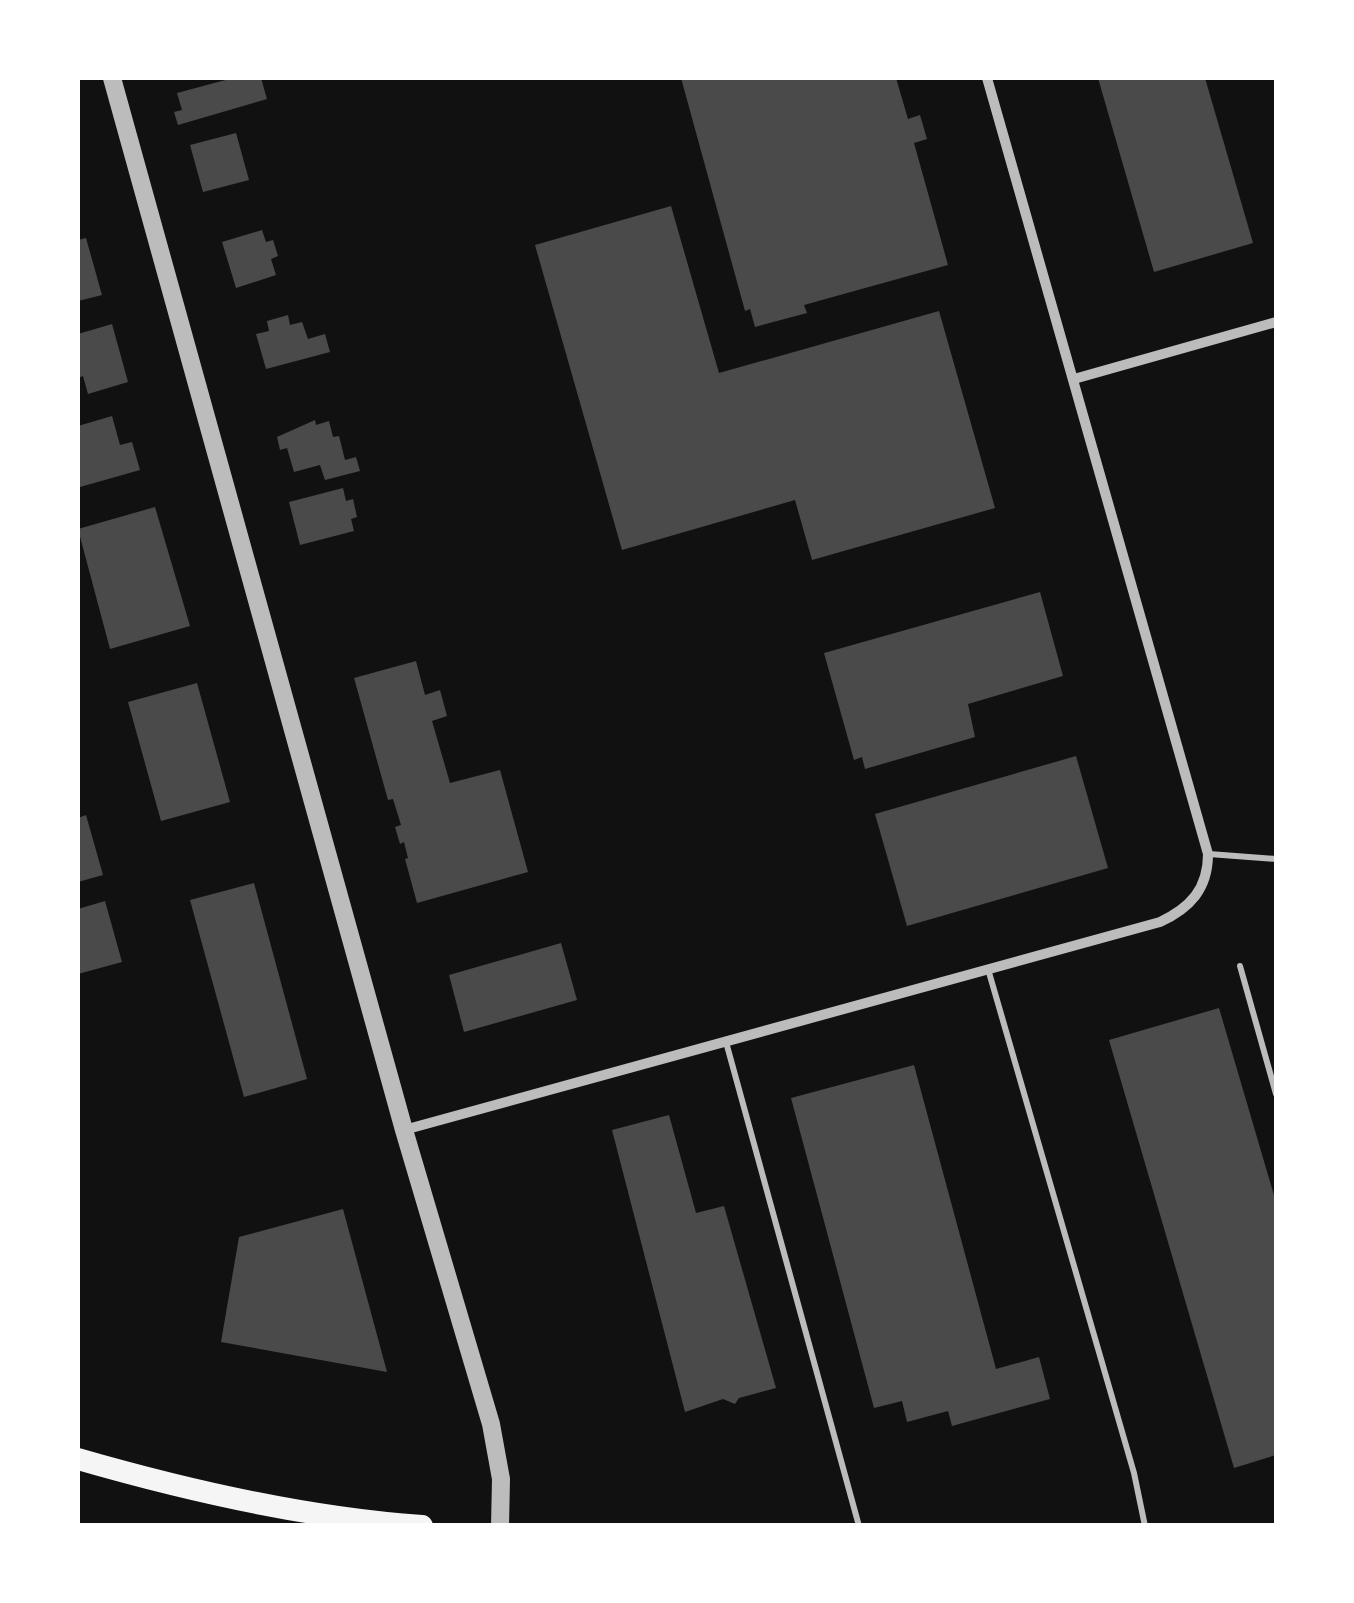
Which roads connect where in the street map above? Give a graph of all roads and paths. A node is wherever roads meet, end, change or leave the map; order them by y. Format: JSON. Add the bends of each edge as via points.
{"nodes":[{"id":1,"x":112,"y":78,"type":"edge"},
{"id":2,"x":987,"y":78,"type":"edge"},
{"id":3,"x":1276,"y":322,"type":"edge"},
{"id":4,"x":1074,"y":379,"type":"junction"},
{"id":5,"x":1208,"y":854,"type":"junction"},
{"id":6,"x":1276,"y":859,"type":"edge"},
{"id":7,"x":1240,"y":966,"type":"dead end"},
{"id":8,"x":988,"y":969,"type":"junction"},
{"id":9,"x":726,"y":1042,"type":"junction"},
{"id":10,"x":1276,"y":1094,"type":"edge"},
{"id":11,"x":404,"y":1130,"type":"junction"},
{"id":12,"x":78,"y":1459,"type":"edge"},
{"id":13,"x":422,"y":1526,"type":"edge"},
{"id":14,"x":500,"y":1526,"type":"edge"},
{"id":15,"x":859,"y":1526,"type":"edge"},
{"id":16,"x":1145,"y":1526,"type":"edge"}],
"edges":[{"from":1,"to":11,"type":"street"},
{"from":2,"to":4,"type":"street"},
{"from":3,"to":4,"type":"street"},
{"from":4,"to":5,"type":"street"},
{"from":5,"to":6,"type":"lane"},
{"from":5,"to":8,"type":"street","via":[[1202,888],[1178,914]]},
{"from":7,"to":10,"type":"lane"},
{"from":8,"to":9,"type":"street"},
{"from":8,"to":16,"type":"lane"},
{"from":9,"to":11,"type":"street"},
{"from":9,"to":15,"type":"lane"},
{"from":11,"to":14,"type":"street","via":[[495,1444]]},
{"from":12,"to":13,"type":"main road","via":[[232,1496]]}]}
